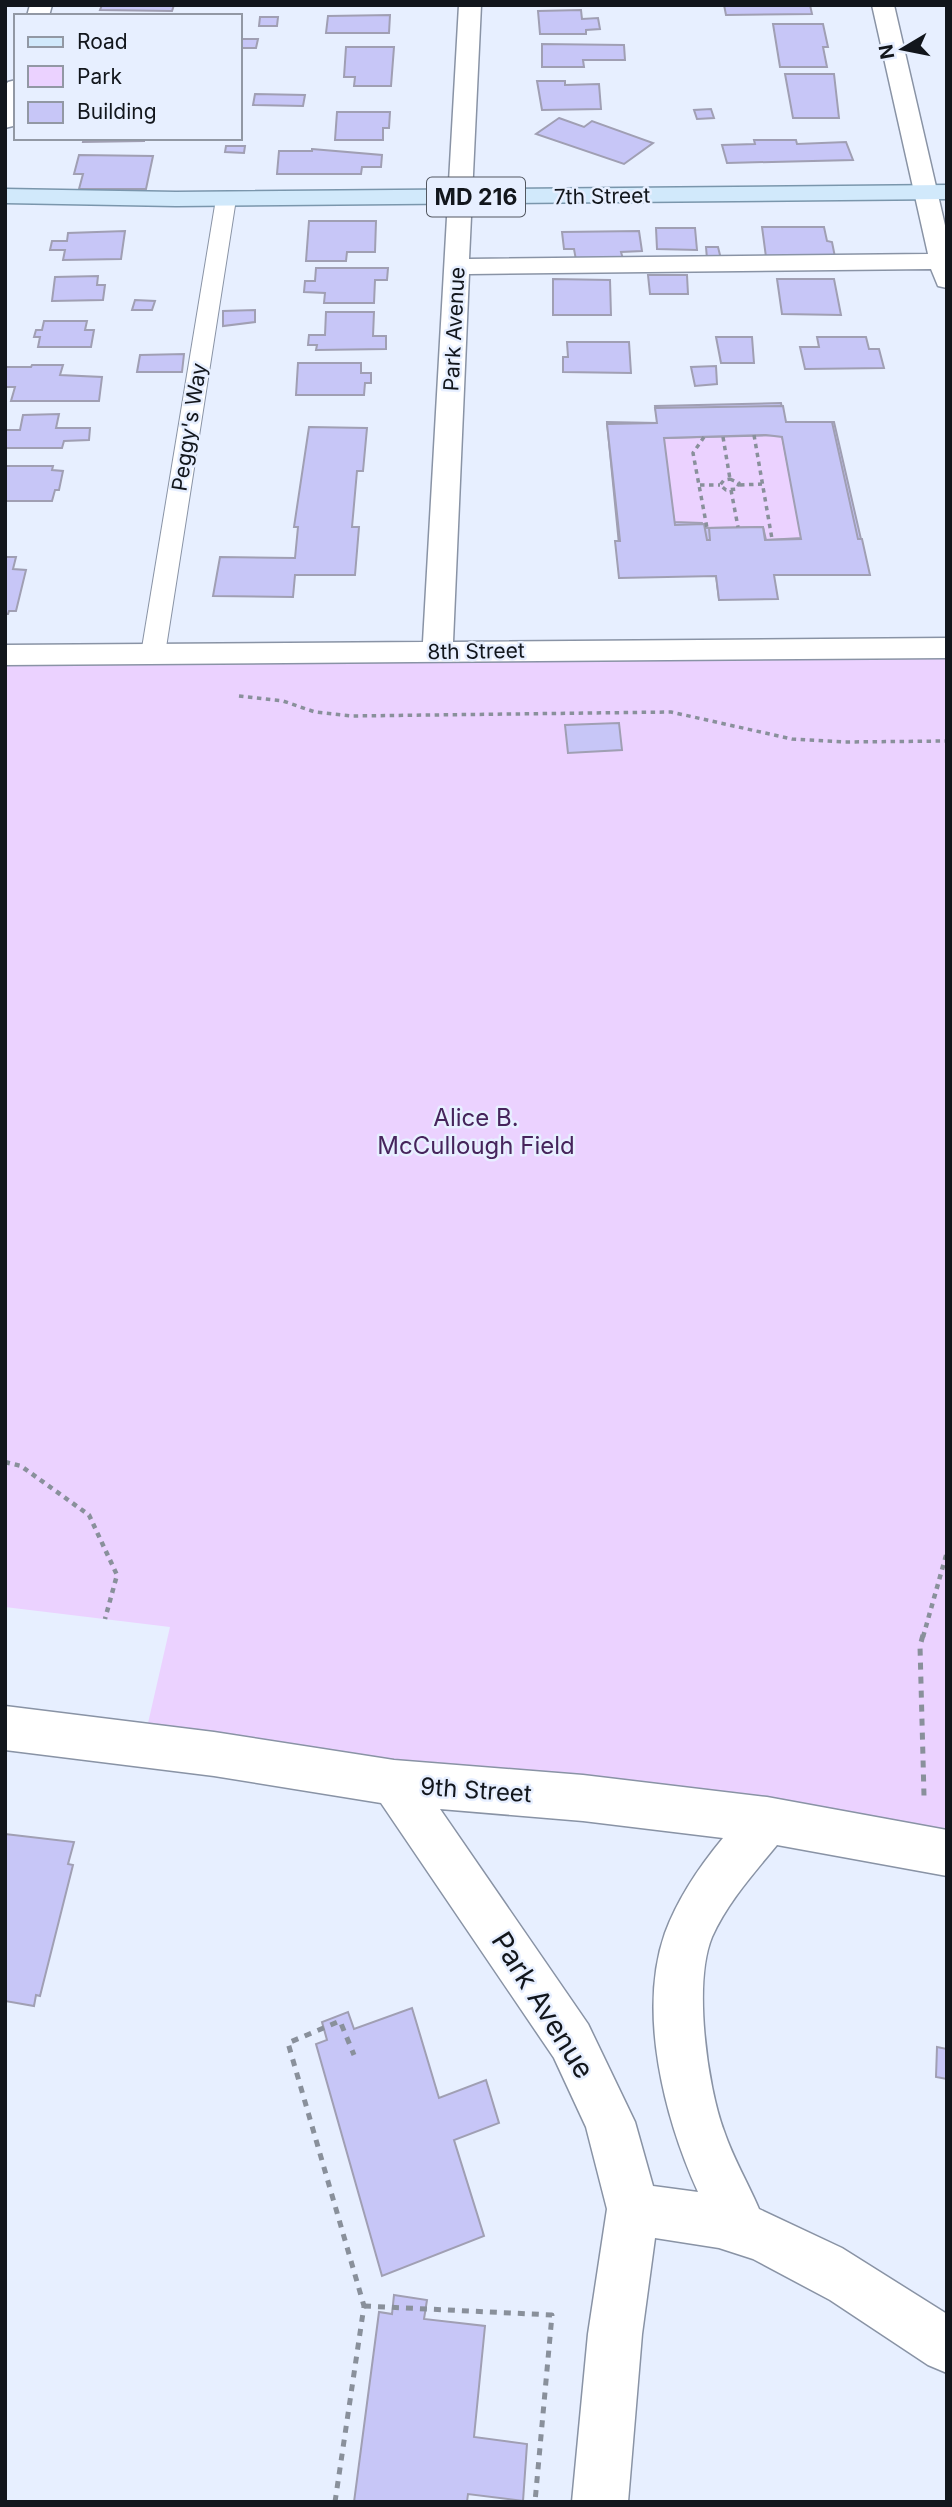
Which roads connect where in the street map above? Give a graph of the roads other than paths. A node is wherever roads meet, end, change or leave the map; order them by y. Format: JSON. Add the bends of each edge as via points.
{"nodes":[{"id":1,"x":470,"y":5,"type":"edge"},
{"id":2,"x":883,"y":5,"type":"edge"},
{"id":3,"x":14,"y":94,"type":"edge"},
{"id":4,"x":5,"y":121,"type":"edge"},
{"id":5,"x":935,"y":193,"type":"edge"},
{"id":6,"x":5,"y":196,"type":"edge"},
{"id":7,"x":462,"y":197,"type":"junction"},
{"id":8,"x":226,"y":199,"type":"junction"},
{"id":9,"x":458,"y":267,"type":"junction"},
{"id":10,"x":944,"y":271,"type":"edge"},
{"id":11,"x":947,"y":648,"type":"edge"},
{"id":12,"x":437,"y":652,"type":"junction"},
{"id":13,"x":153,"y":654,"type":"junction"},
{"id":14,"x":5,"y":655,"type":"edge"},
{"id":15,"x":5,"y":1728,"type":"edge"},
{"id":16,"x":394,"y":1783,"type":"junction"},
{"id":17,"x":767,"y":1819,"type":"junction"},
{"id":18,"x":936,"y":1851,"type":"edge"},
{"id":19,"x":633,"y":2209,"type":"junction"},
{"id":20,"x":741,"y":2228,"type":"junction"},
{"id":21,"x":947,"y":2346,"type":"edge"},
{"id":22,"x":600,"y":2502,"type":"edge"}],
"edges":[{"from":1,"to":7,"type":"street","name":"Park Avenue"},
{"from":2,"to":5,"type":"street"},
{"from":3,"to":4,"type":"street"},
{"from":5,"to":7,"type":"main road","name":"7th Street","number":"MD 216"},
{"from":5,"to":10,"type":"street"},
{"from":6,"to":8,"type":"main road","name":"7th Street","number":"MD 216"},
{"from":7,"to":8,"type":"main road","name":"7th Street","number":"MD 216"},
{"from":7,"to":9,"type":"street","name":"Park Avenue"},
{"from":8,"to":13,"type":"lane","name":"Peggy's Way"},
{"from":9,"to":10,"type":"street"},
{"from":9,"to":12,"type":"street","name":"Park Avenue"},
{"from":11,"to":12,"type":"street","name":"8th Street"},
{"from":12,"to":13,"type":"street","name":"8th Street"},
{"from":13,"to":14,"type":"street","name":"8th Street"},
{"from":15,"to":16,"type":"street","name":"9th Street","via":[[214,1754]]},
{"from":16,"to":17,"type":"street","name":"9th Street"},
{"from":16,"to":19,"type":"street","name":"Park Avenue","via":[[571,2041],[610,2122]]},
{"from":17,"to":18,"type":"street","name":"9th Street"},
{"from":17,"to":20,"type":"street","via":[[720,1878],[688,1936],[679,1995],[685,2069],[698,2129]]},
{"from":19,"to":20,"type":"street"},
{"from":19,"to":22,"type":"street","name":"Park Avenue","via":[[615,2334]]},
{"from":20,"to":21,"type":"street","via":[[808,2258]]}]}
